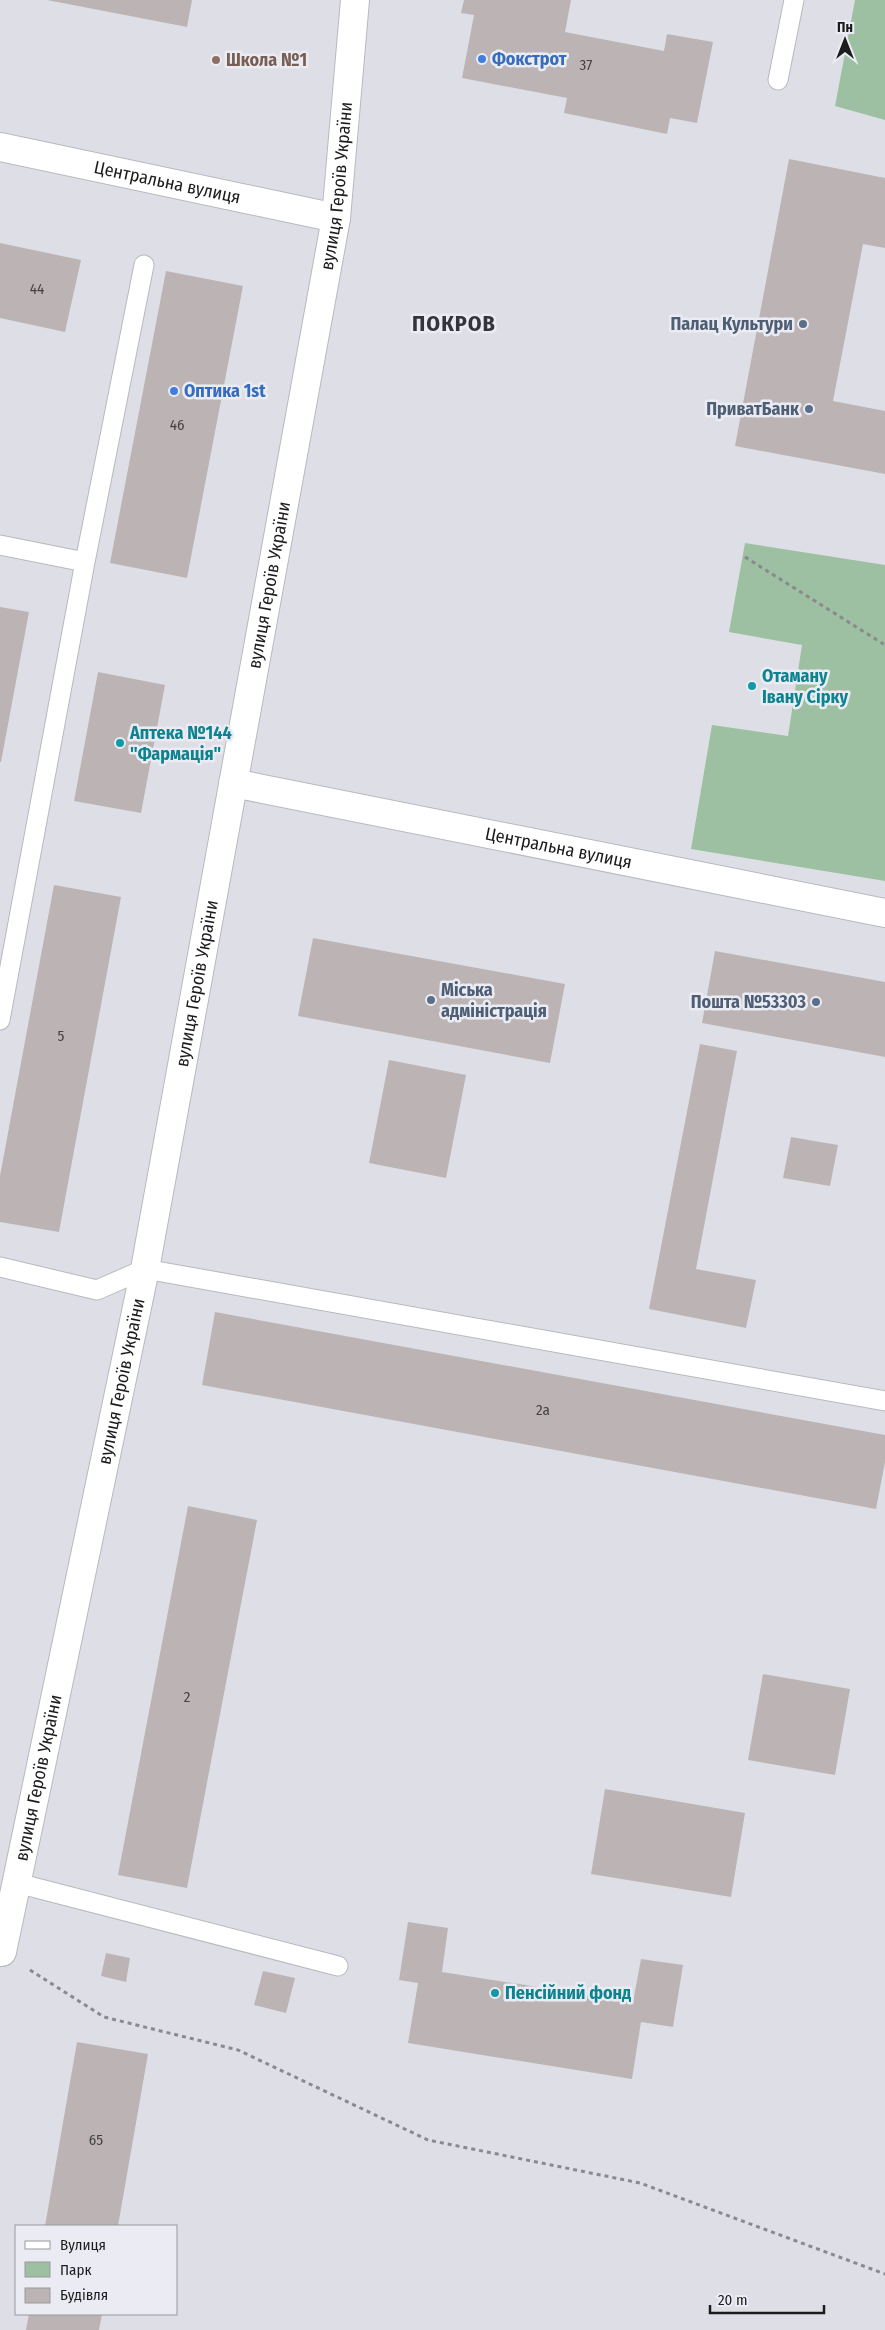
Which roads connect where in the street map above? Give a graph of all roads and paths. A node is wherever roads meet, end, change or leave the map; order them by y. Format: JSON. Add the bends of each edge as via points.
{"nodes":[{"id":1,"x":356,"y":0,"type":"edge"},
{"id":2,"x":794,"y":0,"type":"edge"},
{"id":3,"x":778,"y":80,"type":"dead end"},
{"id":4,"x":0,"y":148,"type":"edge"},
{"id":5,"x":336,"y":218,"type":"junction"},
{"id":6,"x":144,"y":265,"type":"dead end"},
{"id":7,"x":0,"y":545,"type":"edge"},
{"id":8,"x":745,"y":557,"type":"dead end"},
{"id":9,"x":85,"y":562,"type":"junction"},
{"id":10,"x":885,"y":645,"type":"edge"},
{"id":11,"x":233,"y":783,"type":"junction"},
{"id":12,"x":885,"y":913,"type":"edge"},
{"id":13,"x":0,"y":1020,"type":"edge"},
{"id":14,"x":0,"y":1267,"type":"edge"},
{"id":15,"x":145,"y":1269,"type":"junction"},
{"id":16,"x":885,"y":1401,"type":"edge"},
{"id":17,"x":17,"y":1884,"type":"junction"},
{"id":18,"x":1,"y":1955,"type":"edge"},
{"id":19,"x":338,"y":1966,"type":"dead end"},
{"id":20,"x":885,"y":2274,"type":"edge"}],
"edges":[{"from":1,"to":5,"type":"street","name":"вулиця Героїв України"},
{"from":2,"to":3,"type":"lane"},
{"from":4,"to":5,"type":"street","name":"Центральна вулиця"},
{"from":5,"to":11,"type":"street","name":"вулиця Героїв України"},
{"from":6,"to":9,"type":"lane"},
{"from":7,"to":9,"type":"lane"},
{"from":8,"to":10,"type":"path"},
{"from":9,"to":13,"type":"lane"},
{"from":11,"to":12,"type":"street","name":"Центральна вулиця"},
{"from":11,"to":15,"type":"street","name":"вулиця Героїв України"},
{"from":14,"to":15,"type":"lane","via":[[97,1290]]},
{"from":15,"to":16,"type":"lane"},
{"from":15,"to":17,"type":"street","name":"вулиця Героїв України"},
{"from":17,"to":18,"type":"street","name":"вулиця Героїв України"},
{"from":17,"to":19,"type":"lane"},
{"from":18,"to":20,"type":"path","via":[[104,2017],[238,2050],[428,2140],[640,2183]]}]}
